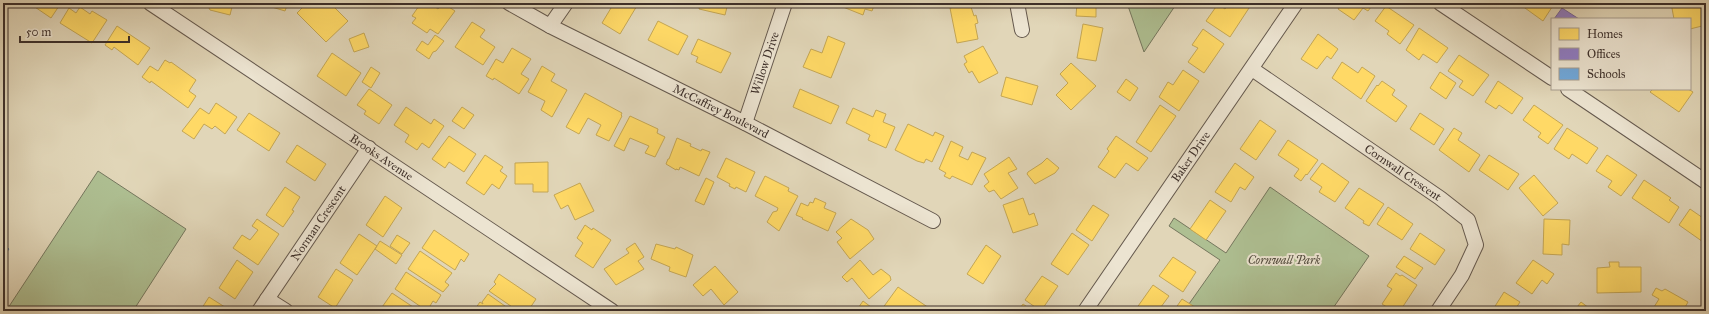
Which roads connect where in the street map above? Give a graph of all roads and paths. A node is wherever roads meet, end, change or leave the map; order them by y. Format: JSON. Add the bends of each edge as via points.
{"nodes":[{"id":1,"x":150,"y":3,"type":"edge"},
{"id":2,"x":509,"y":3,"type":"edge"},
{"id":3,"x":566,"y":3,"type":"edge"},
{"id":4,"x":785,"y":3,"type":"edge"},
{"id":5,"x":1017,"y":3,"type":"edge"},
{"id":6,"x":1296,"y":3,"type":"edge"},
{"id":7,"x":1440,"y":3,"type":"edge"},
{"id":8,"x":550,"y":26,"type":"junction"},
{"id":9,"x":1022,"y":30,"type":"dead end"},
{"id":10,"x":1252,"y":69,"type":"junction"},
{"id":11,"x":1551,"y":77,"type":"edge"},
{"id":12,"x":1569,"y":90,"type":"edge"},
{"id":13,"x":745,"y":123,"type":"junction"},
{"id":14,"x":369,"y":148,"type":"junction"},
{"id":15,"x":1706,"y":182,"type":"edge"},
{"id":16,"x":933,"y":221,"type":"dead end"},
{"id":17,"x":267,"y":299,"type":"junction"},
{"id":18,"x":259,"y":311,"type":"edge"},
{"id":19,"x":286,"y":311,"type":"edge"},
{"id":20,"x":612,"y":311,"type":"edge"},
{"id":21,"x":1085,"y":311,"type":"edge"},
{"id":22,"x":1438,"y":311,"type":"edge"}],
"edges":[{"from":1,"to":14,"type":"street","name":"Brooks Avenue"},
{"from":2,"to":8,"type":"street","name":"McCaffrey Boulevard"},
{"from":3,"to":8,"type":"street"},
{"from":4,"to":13,"type":"street","name":"Willow Drive"},
{"from":5,"to":9,"type":"street"},
{"from":6,"to":10,"type":"street","name":"Baker Drive"},
{"from":7,"to":11,"type":"street"},
{"from":8,"to":13,"type":"street","name":"McCaffrey Boulevard"},
{"from":10,"to":21,"type":"street","name":"Baker Drive"},
{"from":10,"to":22,"type":"street","name":"Cornwall Crescent","via":[[1468,220],[1476,245],[1462,275]]},
{"from":12,"to":15,"type":"street"},
{"from":13,"to":16,"type":"street","name":"McCaffrey Boulevard"},
{"from":14,"to":17,"type":"street","name":"Norman Crescent"},
{"from":14,"to":20,"type":"street","name":"Brooks Avenue"},
{"from":17,"to":18,"type":"street","name":"Norman Crescent"},
{"from":17,"to":19,"type":"street"}]}
